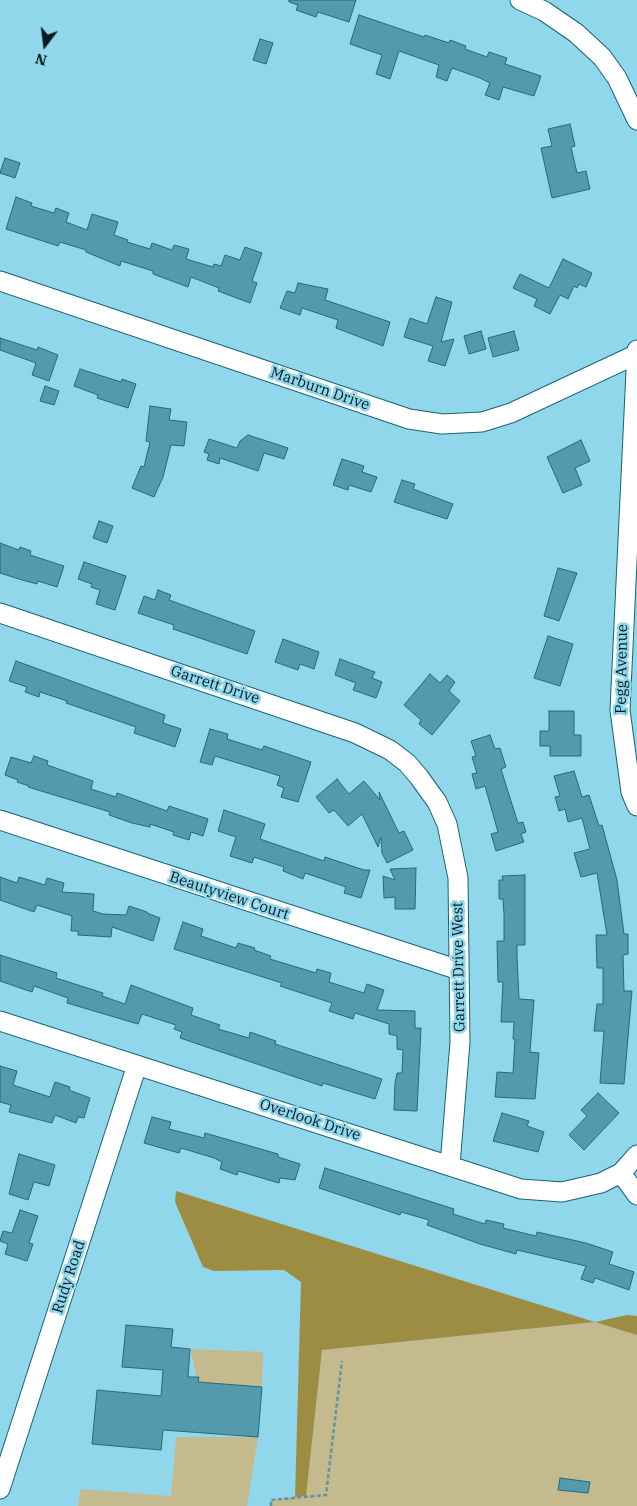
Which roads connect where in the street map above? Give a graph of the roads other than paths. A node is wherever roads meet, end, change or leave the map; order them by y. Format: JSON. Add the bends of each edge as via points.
{"nodes":[{"id":1,"x":520,"y":0,"type":"edge"},
{"id":2,"x":632,"y":90,"type":"edge"},
{"id":3,"x":637,"y":120,"type":"edge"},
{"id":4,"x":0,"y":281,"type":"edge"},
{"id":5,"x":637,"y":350,"type":"edge"},
{"id":6,"x":637,"y":354,"type":"edge"},
{"id":7,"x":0,"y":613,"type":"edge"},
{"id":8,"x":419,"y":777,"type":"joint"},
{"id":9,"x":637,"y":806,"type":"edge"},
{"id":10,"x":0,"y":820,"type":"edge"},
{"id":11,"x":459,"y":970,"type":"junction"},
{"id":12,"x":0,"y":1021,"type":"edge"},
{"id":13,"x":137,"y":1065,"type":"junction"},
{"id":14,"x":637,"y":1155,"type":"edge"},
{"id":15,"x":450,"y":1165,"type":"junction"},
{"id":16,"x":621,"y":1173,"type":"junction"},
{"id":17,"x":637,"y":1195,"type":"edge"},
{"id":18,"x":0,"y":1489,"type":"edge"}],
"edges":[{"from":1,"to":2,"type":"street","via":[[544,11],[576,33]]},
{"from":2,"to":3,"type":"street"},
{"from":4,"to":6,"type":"street","name":"Marburn Drive","via":[[409,419],[442,424],[482,422],[511,413]]},
{"from":5,"to":6,"type":"street","name":"Pegg Avenue"},
{"from":6,"to":9,"type":"street","name":"Pegg Avenue","via":[[620,710],[631,792]]},
{"from":7,"to":8,"type":"street","name":"Garrett Drive","via":[[355,733],[390,750]]},
{"from":8,"to":11,"type":"street","name":"Garrett Drive West","via":[[447,824],[454,852],[458,878]]},
{"from":10,"to":11,"type":"street","name":"Beautyview Court"},
{"from":11,"to":15,"type":"street","name":"Garrett Drive West","via":[[460,1050]]},
{"from":12,"to":13,"type":"street","name":"Overlook Drive"},
{"from":13,"to":15,"type":"street","name":"Overlook Drive"},
{"from":13,"to":18,"type":"street","name":"Rudy Road"},
{"from":14,"to":16,"type":"street"},
{"from":15,"to":16,"type":"street","name":"Overlook Drive","via":[[521,1189],[562,1192]]},
{"from":16,"to":17,"type":"street"}]}
